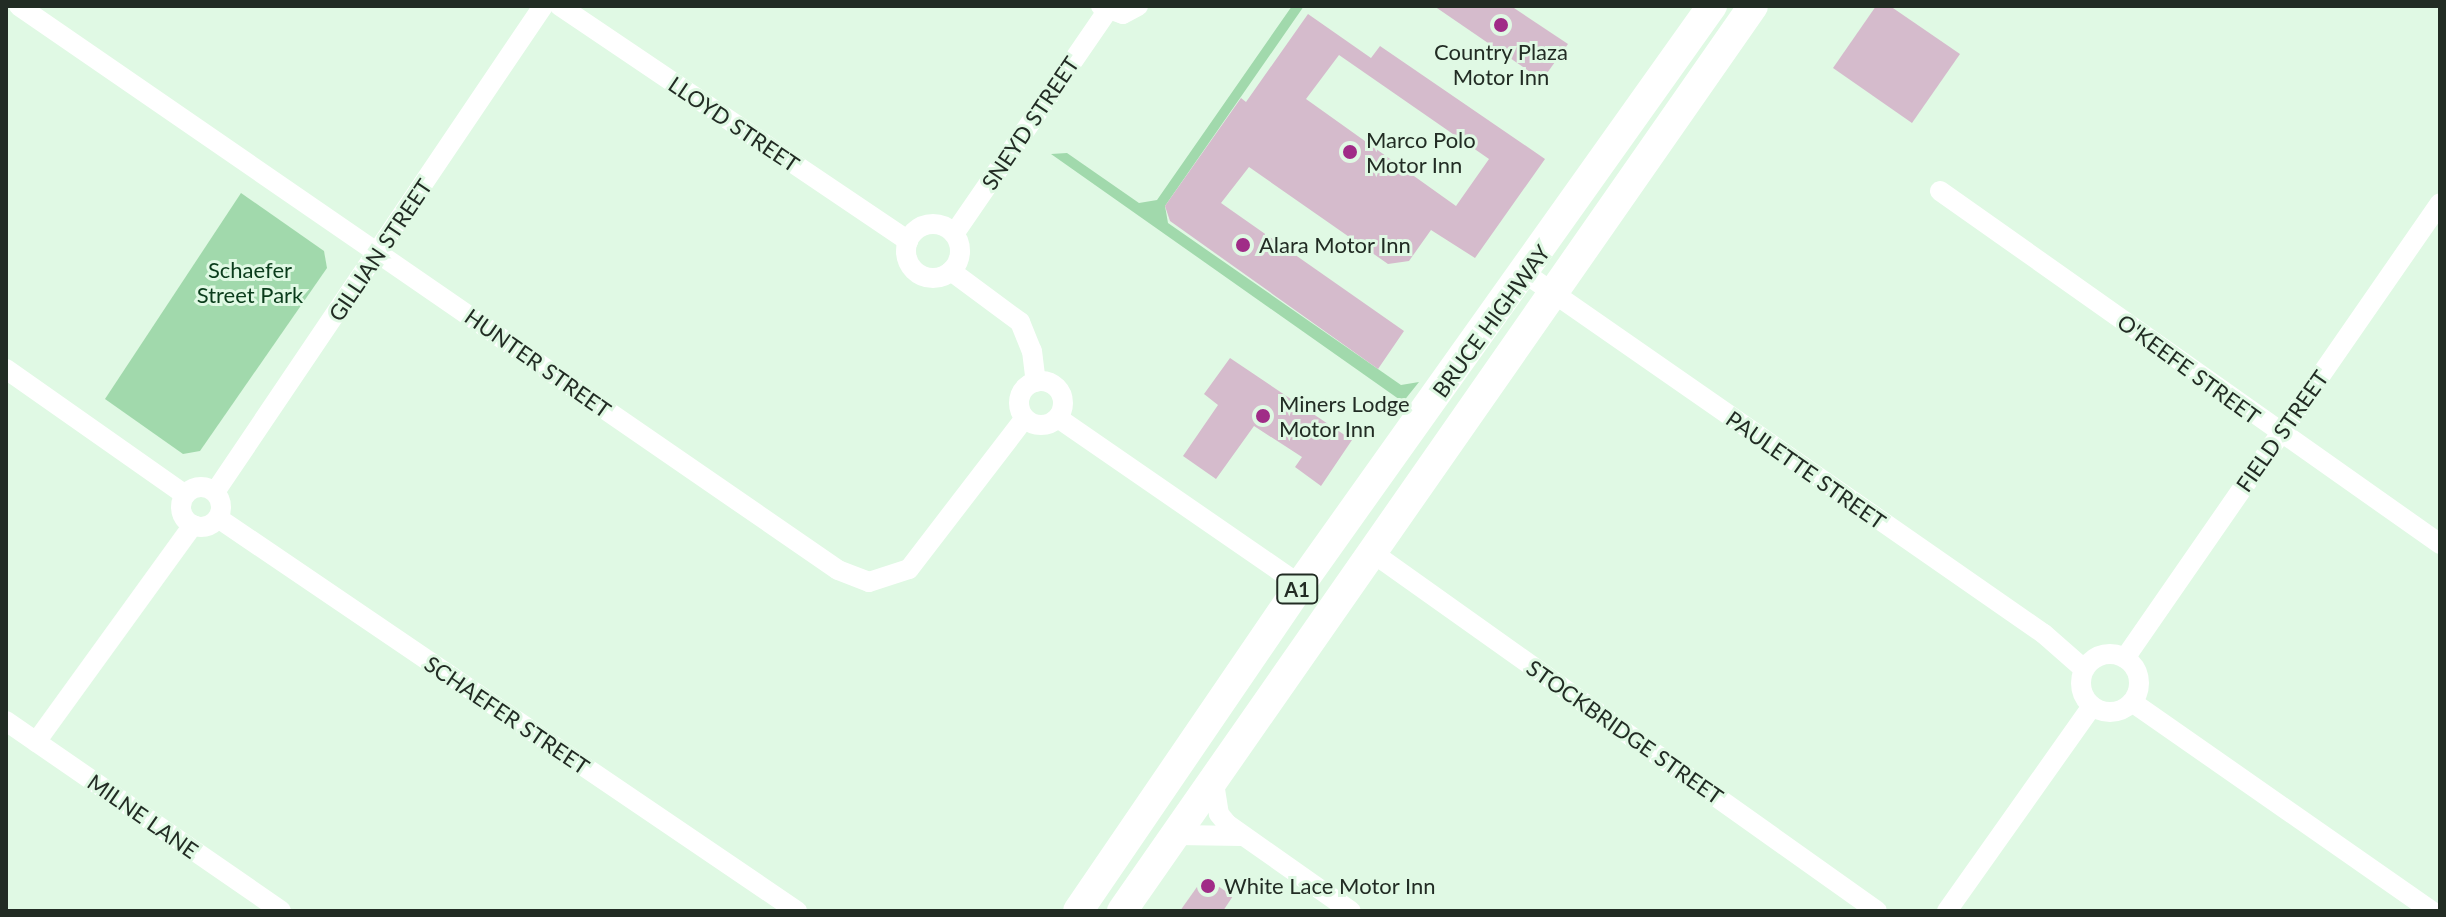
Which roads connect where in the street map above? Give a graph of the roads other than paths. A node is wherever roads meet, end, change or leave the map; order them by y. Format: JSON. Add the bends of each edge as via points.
{"nodes":[{"id":1,"x":19,"y":6,"type":"edge"},
{"id":2,"x":543,"y":6,"type":"edge"},
{"id":3,"x":560,"y":6,"type":"edge"},
{"id":4,"x":1138,"y":6,"type":"edge"},
{"id":5,"x":1712,"y":6,"type":"edge"},
{"id":6,"x":1753,"y":6,"type":"edge"},
{"id":7,"x":1104,"y":9,"type":"edge"},
{"id":8,"x":1940,"y":191,"type":"dead end"},
{"id":9,"x":2440,"y":203,"type":"edge"},
{"id":10,"x":954,"y":234,"type":"junction"},
{"id":11,"x":908,"y":241,"type":"junction"},
{"id":12,"x":378,"y":252,"type":"junction"},
{"id":13,"x":951,"y":271,"type":"junction"},
{"id":14,"x":1526,"y":274,"type":"junction"},
{"id":15,"x":1553,"y":294,"type":"junction"},
{"id":16,"x":6,"y":369,"type":"edge"},
{"id":17,"x":1036,"y":382,"type":"junction"},
{"id":18,"x":1025,"y":418,"type":"junction"},
{"id":19,"x":1058,"y":418,"type":"junction"},
{"id":20,"x":2280,"y":434,"type":"junction"},
{"id":21,"x":215,"y":492,"type":"junction"},
{"id":22,"x":185,"y":495,"type":"junction"},
{"id":23,"x":218,"y":518,"type":"junction"},
{"id":24,"x":193,"y":525,"type":"junction"},
{"id":25,"x":2440,"y":544,"type":"edge"},
{"id":26,"x":1373,"y":553,"type":"junction"},
{"id":27,"x":1300,"y":585,"type":"junction"},
{"id":28,"x":2125,"y":658,"type":"junction"},
{"id":29,"x":2084,"y":669,"type":"junction"},
{"id":30,"x":2132,"y":702,"type":"junction"},
{"id":31,"x":2092,"y":706,"type":"junction"},
{"id":32,"x":6,"y":721,"type":"edge"},
{"id":33,"x":36,"y":742,"type":"junction"},
{"id":34,"x":1214,"y":783,"type":"junction"},
{"id":35,"x":1177,"y":835,"type":"junction"},
{"id":36,"x":1246,"y":837,"type":"junction"},
{"id":37,"x":281,"y":911,"type":"edge"},
{"id":38,"x":797,"y":911,"type":"edge"},
{"id":39,"x":1078,"y":911,"type":"edge"},
{"id":40,"x":1122,"y":911,"type":"edge"},
{"id":41,"x":1351,"y":911,"type":"edge"},
{"id":42,"x":1877,"y":911,"type":"edge"},
{"id":43,"x":1947,"y":911,"type":"edge"},
{"id":44,"x":2432,"y":911,"type":"edge"}],
"edges":[{"from":1,"to":12,"type":"street","name":"HUNTER STREET"},
{"from":2,"to":12,"type":"street","name":"GILLIAN STREET"},
{"from":3,"to":11,"type":"street","name":"LLOYD STREET"},
{"from":4,"to":7,"type":"street","via":[[1123,14]]},
{"from":5,"to":14,"type":"highway","name":"BRUCE HIGHWAY","number":"A1"},
{"from":6,"to":15,"type":"highway","name":"BRUCE HIGHWAY","number":"A1"},
{"from":7,"to":10,"type":"street","name":"SNEYD STREET"},
{"from":8,"to":20,"type":"street","name":"O'KEEFE STREET"},
{"from":9,"to":20,"type":"street","name":"FIELD STREET"},
{"from":10,"to":11,"type":"street","via":[[925,225]]},
{"from":10,"to":13,"type":"street","via":[[960,256]]},
{"from":11,"to":13,"type":"street","via":[[907,259],[918,274],[933,278]]},
{"from":12,"to":18,"type":"street","name":"HUNTER STREET","via":[[838,570],[869,582],[909,569]]},
{"from":12,"to":21,"type":"street","name":"GILLIAN STREET"},
{"from":13,"to":17,"type":"street","via":[[1020,322],[1032,351]]},
{"from":14,"to":15,"type":"street","name":"PAULETTE STREET"},
{"from":14,"to":27,"type":"highway","name":"BRUCE HIGHWAY","number":"A1"},
{"from":15,"to":26,"type":"highway","name":"BRUCE HIGHWAY","number":"A1"},
{"from":15,"to":29,"type":"street","name":"PAULETTE STREET","via":[[2044,634]]},
{"from":16,"to":22,"type":"street"},
{"from":17,"to":18,"type":"street","via":[[1020,397]]},
{"from":17,"to":19,"type":"street","via":[[1051,383],[1062,394]]},
{"from":18,"to":19,"type":"street","via":[[1038,425]]},
{"from":19,"to":27,"type":"street"},
{"from":20,"to":25,"type":"street","name":"O'KEEFE STREET"},
{"from":20,"to":28,"type":"street","name":"FIELD STREET"},
{"from":21,"to":22,"type":"street","via":[[196,487]]},
{"from":21,"to":23,"type":"street","via":[[221,505]]},
{"from":22,"to":24,"type":"street","via":[[181,509]]},
{"from":23,"to":24,"type":"street","via":[[206,526]]},
{"from":23,"to":38,"type":"street","name":"SCHAEFER STREET"},
{"from":24,"to":33,"type":"street"},
{"from":26,"to":34,"type":"highway","name":"BRUCE HIGHWAY","number":"A1"},
{"from":26,"to":42,"type":"street","name":"STOCKBRIDGE STREET"},
{"from":27,"to":39,"type":"highway","name":"BRUCE HIGHWAY","number":"A1"},
{"from":28,"to":29,"type":"street","via":[[2106,654]]},
{"from":28,"to":30,"type":"street","via":[[2139,680]]},
{"from":29,"to":31,"type":"street","via":[[2081,688]]},
{"from":30,"to":31,"type":"street","via":[[2112,712]]},
{"from":30,"to":44,"type":"street"},
{"from":31,"to":43,"type":"street"},
{"from":32,"to":33,"type":"street","name":"MILNE LANE"},
{"from":33,"to":37,"type":"street","name":"MILNE LANE"},
{"from":34,"to":35,"type":"highway","name":"BRUCE HIGHWAY","number":"A1"},
{"from":34,"to":36,"type":"street","via":[[1219,814]]},
{"from":35,"to":36,"type":"street"},
{"from":35,"to":40,"type":"highway","name":"BRUCE HIGHWAY","number":"A1"},
{"from":36,"to":41,"type":"street"}]}
